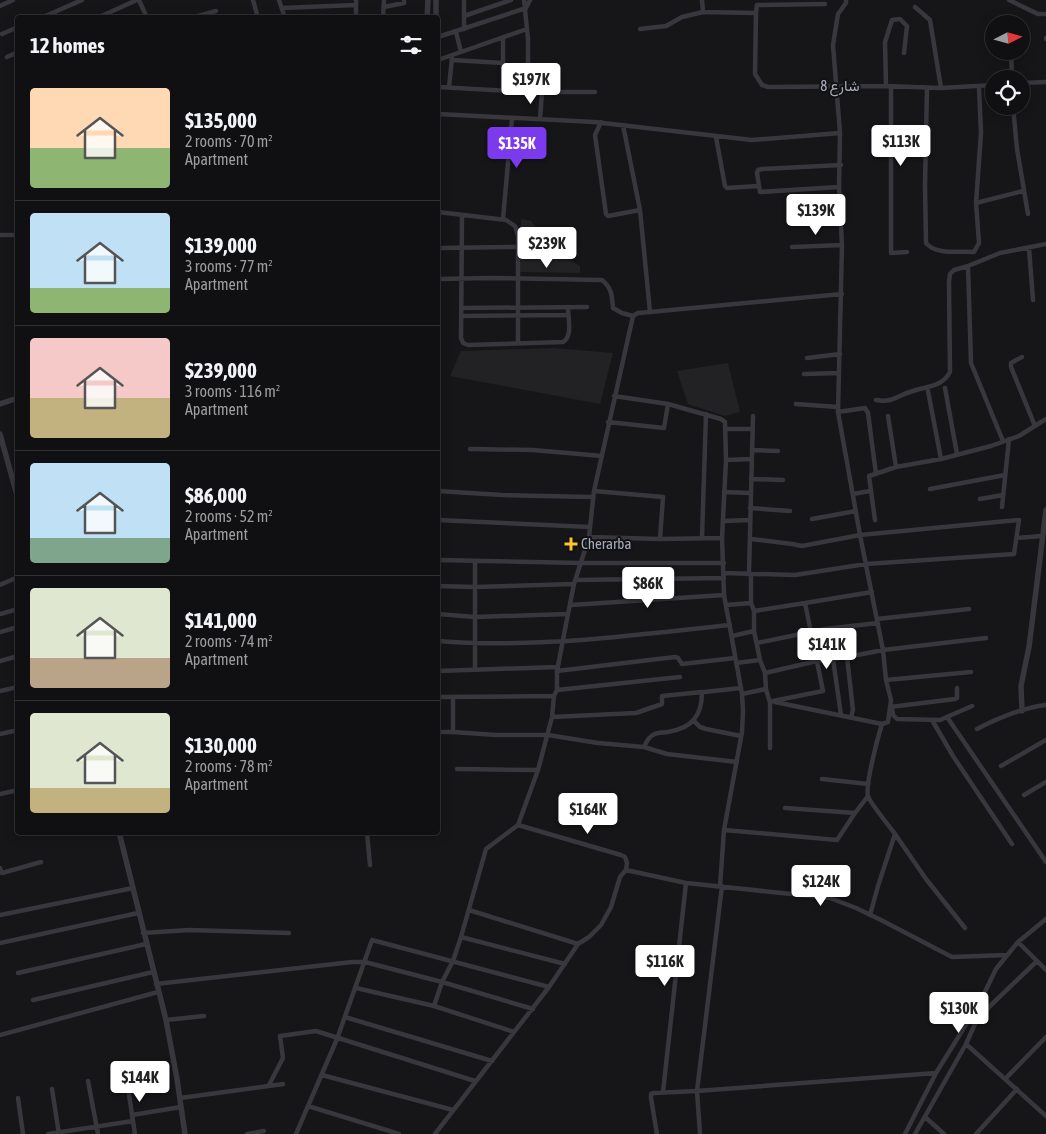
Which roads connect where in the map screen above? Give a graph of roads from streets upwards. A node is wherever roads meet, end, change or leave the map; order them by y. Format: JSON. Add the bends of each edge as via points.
{"nodes":[{"id":1,"x":14,"y":0,"type":"edge"},
{"id":2,"x":82,"y":0,"type":"edge"},
{"id":3,"x":138,"y":0,"type":"edge"},
{"id":4,"x":253,"y":0,"type":"edge"},
{"id":5,"x":279,"y":0,"type":"edge"},
{"id":6,"x":384,"y":0,"type":"edge"},
{"id":7,"x":404,"y":0,"type":"edge"},
{"id":8,"x":428,"y":0,"type":"edge"},
{"id":9,"x":436,"y":0,"type":"edge"},
{"id":10,"x":464,"y":0,"type":"edge"},
{"id":11,"x":511,"y":0,"type":"edge"},
{"id":12,"x":524,"y":0,"type":"edge"},
{"id":13,"x":530,"y":0,"type":"edge"},
{"id":14,"x":702,"y":0,"type":"edge"},
{"id":15,"x":846,"y":0,"type":"edge"},
{"id":16,"x":1009,"y":0,"type":"edge"},
{"id":17,"x":356,"y":3,"type":"edge"},
{"id":18,"x":825,"y":4,"type":"dead end"},
{"id":19,"x":0,"y":6,"type":"edge"},
{"id":20,"x":384,"y":7,"type":"junction"},
{"id":21,"x":282,"y":8,"type":"junction"},
{"id":22,"x":526,"y":8,"type":"junction"},
{"id":23,"x":915,"y":8,"type":"dead end"},
{"id":24,"x":216,"y":11,"type":"dead end"},
{"id":25,"x":703,"y":12,"type":"junction"},
{"id":26,"x":756,"y":12,"type":"junction"},
{"id":27,"x":1046,"y":14,"type":"edge"},
{"id":28,"x":48,"y":15,"type":"edge"},
{"id":29,"x":104,"y":15,"type":"edge"},
{"id":30,"x":146,"y":15,"type":"edge"},
{"id":31,"x":202,"y":15,"type":"edge"},
{"id":32,"x":257,"y":15,"type":"edge"},
{"id":33,"x":284,"y":15,"type":"edge"},
{"id":34,"x":383,"y":15,"type":"edge"},
{"id":35,"x":427,"y":15,"type":"edge"},
{"id":36,"x":436,"y":15,"type":"edge"},
{"id":37,"x":464,"y":16,"type":"junction"},
{"id":38,"x":15,"y":29,"type":"edge"},
{"id":39,"x":464,"y":29,"type":"junction"},
{"id":40,"x":527,"y":29,"type":"junction"},
{"id":41,"x":640,"y":29,"type":"dead end"},
{"id":42,"x":456,"y":32,"type":"junction"},
{"id":43,"x":2,"y":34,"type":"dead end"},
{"id":44,"x":440,"y":36,"type":"edge"},
{"id":45,"x":503,"y":38,"type":"junction"},
{"id":46,"x":461,"y":52,"type":"junction"},
{"id":47,"x":15,"y":53,"type":"edge"},
{"id":48,"x":904,"y":53,"type":"dead end"},
{"id":49,"x":7,"y":57,"type":"dead end"},
{"id":50,"x":452,"y":57,"type":"junction"},
{"id":51,"x":440,"y":60,"type":"edge"},
{"id":52,"x":503,"y":63,"type":"junction"},
{"id":53,"x":1046,"y":82,"type":"edge"},
{"id":54,"x":1030,"y":83,"type":"edge"},
{"id":55,"x":836,"y":86,"type":"junction"},
{"id":56,"x":888,"y":86,"type":"junction"},
{"id":57,"x":979,"y":86,"type":"junction"},
{"id":58,"x":985,"y":86,"type":"edge"},
{"id":59,"x":440,"y":87,"type":"edge"},
{"id":60,"x":449,"y":87,"type":"junction"},
{"id":61,"x":927,"y":88,"type":"junction"},
{"id":62,"x":941,"y":88,"type":"junction"},
{"id":63,"x":503,"y":91,"type":"junction"},
{"id":64,"x":528,"y":92,"type":"junction"},
{"id":65,"x":542,"y":92,"type":"junction"},
{"id":66,"x":595,"y":92,"type":"dead end"},
{"id":67,"x":440,"y":114,"type":"edge"},
{"id":68,"x":1013,"y":115,"type":"edge"},
{"id":69,"x":512,"y":118,"type":"junction"},
{"id":70,"x":540,"y":119,"type":"junction"},
{"id":71,"x":601,"y":122,"type":"junction"},
{"id":72,"x":623,"y":125,"type":"junction"},
{"id":73,"x":840,"y":133,"type":"junction"},
{"id":74,"x":716,"y":137,"type":"junction"},
{"id":75,"x":841,"y":165,"type":"junction"},
{"id":76,"x":758,"y":186,"type":"junction"},
{"id":77,"x":839,"y":187,"type":"junction"},
{"id":78,"x":1023,"y":191,"type":"junction"},
{"id":79,"x":976,"y":203,"type":"junction"},
{"id":80,"x":640,"y":210,"type":"junction"},
{"id":81,"x":440,"y":212,"type":"edge"},
{"id":82,"x":1028,"y":214,"type":"dead end"},
{"id":83,"x":462,"y":216,"type":"junction"},
{"id":84,"x":503,"y":219,"type":"junction"},
{"id":85,"x":0,"y":235,"type":"edge"},
{"id":86,"x":15,"y":235,"type":"edge"},
{"id":87,"x":1046,"y":244,"type":"edge"},
{"id":88,"x":842,"y":245,"type":"junction"},
{"id":89,"x":517,"y":247,"type":"junction"},
{"id":90,"x":440,"y":248,"type":"edge"},
{"id":91,"x":462,"y":248,"type":"junction"},
{"id":92,"x":792,"y":248,"type":"dead end"},
{"id":93,"x":1029,"y":248,"type":"junction"},
{"id":94,"x":907,"y":252,"type":"dead end"},
{"id":95,"x":968,"y":266,"type":"junction"},
{"id":96,"x":440,"y":278,"type":"edge"},
{"id":97,"x":462,"y":278,"type":"junction"},
{"id":98,"x":518,"y":278,"type":"junction"},
{"id":99,"x":842,"y":294,"type":"junction"},
{"id":100,"x":1033,"y":300,"type":"dead end"},
{"id":101,"x":587,"y":307,"type":"dead end"},
{"id":102,"x":462,"y":308,"type":"junction"},
{"id":103,"x":518,"y":308,"type":"junction"},
{"id":104,"x":568,"y":308,"type":"junction"},
{"id":105,"x":650,"y":312,"type":"junction"},
{"id":106,"x":461,"y":316,"type":"junction"},
{"id":107,"x":518,"y":316,"type":"junction"},
{"id":108,"x":568,"y":316,"type":"junction"},
{"id":109,"x":633,"y":316,"type":"junction"},
{"id":110,"x":518,"y":343,"type":"junction"},
{"id":111,"x":840,"y":354,"type":"junction"},
{"id":112,"x":1022,"y":357,"type":"dead end"},
{"id":113,"x":807,"y":358,"type":"dead end"},
{"id":114,"x":839,"y":373,"type":"junction"},
{"id":115,"x":804,"y":374,"type":"dead end"},
{"id":116,"x":945,"y":388,"type":"dead end"},
{"id":117,"x":928,"y":392,"type":"dead end"},
{"id":118,"x":614,"y":396,"type":"junction"},
{"id":119,"x":15,"y":399,"type":"edge"},
{"id":120,"x":876,"y":400,"type":"dead end"},
{"id":121,"x":0,"y":404,"type":"edge"},
{"id":122,"x":668,"y":404,"type":"junction"},
{"id":123,"x":796,"y":404,"type":"dead end"},
{"id":124,"x":838,"y":410,"type":"junction"},
{"id":125,"x":706,"y":414,"type":"junction"},
{"id":126,"x":753,"y":416,"type":"dead end"},
{"id":127,"x":888,"y":416,"type":"dead end"},
{"id":128,"x":1046,"y":419,"type":"edge"},
{"id":129,"x":608,"y":422,"type":"junction"},
{"id":130,"x":1035,"y":426,"type":"junction"},
{"id":131,"x":726,"y":429,"type":"junction"},
{"id":132,"x":752,"y":429,"type":"junction"},
{"id":133,"x":0,"y":434,"type":"edge"},
{"id":134,"x":1009,"y":439,"type":"junction"},
{"id":135,"x":1003,"y":442,"type":"junction"},
{"id":136,"x":470,"y":449,"type":"dead end"},
{"id":137,"x":752,"y":450,"type":"junction"},
{"id":138,"x":778,"y":452,"type":"dead end"},
{"id":139,"x":957,"y":454,"type":"junction"},
{"id":140,"x":602,"y":456,"type":"junction"},
{"id":141,"x":752,"y":459,"type":"junction"},
{"id":142,"x":726,"y":460,"type":"junction"},
{"id":143,"x":941,"y":460,"type":"junction"},
{"id":144,"x":896,"y":467,"type":"junction"},
{"id":145,"x":876,"y":474,"type":"junction"},
{"id":146,"x":1005,"y":475,"type":"junction"},
{"id":147,"x":751,"y":479,"type":"junction"},
{"id":148,"x":783,"y":480,"type":"dead end"},
{"id":149,"x":15,"y":488,"type":"edge"},
{"id":150,"x":930,"y":489,"type":"dead end"},
{"id":151,"x":440,"y":491,"type":"edge"},
{"id":152,"x":594,"y":491,"type":"junction"},
{"id":153,"x":870,"y":491,"type":"junction"},
{"id":154,"x":724,"y":492,"type":"junction"},
{"id":155,"x":750,"y":493,"type":"junction"},
{"id":156,"x":853,"y":494,"type":"junction"},
{"id":157,"x":1003,"y":495,"type":"junction"},
{"id":158,"x":592,"y":497,"type":"junction"},
{"id":159,"x":980,"y":499,"type":"dead end"},
{"id":160,"x":1002,"y":507,"type":"dead end"},
{"id":161,"x":750,"y":508,"type":"junction"},
{"id":162,"x":1046,"y":510,"type":"edge"},
{"id":163,"x":790,"y":511,"type":"dead end"},
{"id":164,"x":856,"y":512,"type":"junction"},
{"id":165,"x":812,"y":519,"type":"dead end"},
{"id":166,"x":440,"y":520,"type":"edge"},
{"id":167,"x":750,"y":520,"type":"junction"},
{"id":168,"x":875,"y":520,"type":"dead end"},
{"id":169,"x":723,"y":521,"type":"junction"},
{"id":170,"x":590,"y":527,"type":"junction"},
{"id":171,"x":860,"y":535,"type":"junction"},
{"id":172,"x":1042,"y":536,"type":"junction"},
{"id":173,"x":589,"y":537,"type":"junction"},
{"id":174,"x":702,"y":538,"type":"junction"},
{"id":175,"x":722,"y":538,"type":"junction"},
{"id":176,"x":1016,"y":538,"type":"junction"},
{"id":177,"x":660,"y":539,"type":"junction"},
{"id":178,"x":751,"y":539,"type":"junction"},
{"id":179,"x":440,"y":560,"type":"edge"},
{"id":180,"x":475,"y":561,"type":"junction"},
{"id":181,"x":581,"y":563,"type":"junction"},
{"id":182,"x":724,"y":563,"type":"junction"},
{"id":183,"x":866,"y":564,"type":"junction"},
{"id":184,"x":749,"y":573,"type":"junction"},
{"id":185,"x":724,"y":576,"type":"junction"},
{"id":186,"x":15,"y":578,"type":"edge"},
{"id":187,"x":575,"y":582,"type":"junction"},
{"id":188,"x":0,"y":585,"type":"edge"},
{"id":189,"x":440,"y":586,"type":"edge"},
{"id":190,"x":475,"y":587,"type":"junction"},
{"id":191,"x":872,"y":592,"type":"junction"},
{"id":192,"x":724,"y":594,"type":"junction"},
{"id":193,"x":751,"y":602,"type":"junction"},
{"id":194,"x":805,"y":603,"type":"junction"},
{"id":195,"x":571,"y":605,"type":"junction"},
{"id":196,"x":726,"y":605,"type":"junction"},
{"id":197,"x":969,"y":609,"type":"dead end"},
{"id":198,"x":15,"y":610,"type":"edge"},
{"id":199,"x":754,"y":611,"type":"junction"},
{"id":200,"x":0,"y":614,"type":"edge"},
{"id":201,"x":440,"y":614,"type":"edge"},
{"id":202,"x":568,"y":614,"type":"junction"},
{"id":203,"x":475,"y":617,"type":"junction"},
{"id":204,"x":878,"y":621,"type":"junction"},
{"id":205,"x":730,"y":625,"type":"junction"},
{"id":206,"x":15,"y":628,"type":"edge"},
{"id":207,"x":0,"y":632,"type":"edge"},
{"id":208,"x":754,"y":632,"type":"junction"},
{"id":209,"x":812,"y":632,"type":"junction"},
{"id":210,"x":732,"y":636,"type":"junction"},
{"id":211,"x":986,"y":638,"type":"dead end"},
{"id":212,"x":440,"y":641,"type":"edge"},
{"id":213,"x":563,"y":642,"type":"junction"},
{"id":214,"x":757,"y":643,"type":"junction"},
{"id":215,"x":475,"y":644,"type":"junction"},
{"id":216,"x":883,"y":650,"type":"junction"},
{"id":217,"x":15,"y":657,"type":"edge"},
{"id":218,"x":847,"y":657,"type":"junction"},
{"id":219,"x":833,"y":659,"type":"junction"},
{"id":220,"x":760,"y":660,"type":"junction"},
{"id":221,"x":0,"y":661,"type":"edge"},
{"id":222,"x":735,"y":661,"type":"junction"},
{"id":223,"x":817,"y":661,"type":"junction"},
{"id":224,"x":558,"y":669,"type":"junction"},
{"id":225,"x":475,"y":670,"type":"junction"},
{"id":226,"x":440,"y":672,"type":"edge"},
{"id":227,"x":971,"y":672,"type":"dead end"},
{"id":228,"x":765,"y":673,"type":"junction"},
{"id":229,"x":680,"y":677,"type":"dead end"},
{"id":230,"x":886,"y":680,"type":"junction"},
{"id":231,"x":15,"y":688,"type":"edge"},
{"id":232,"x":741,"y":688,"type":"junction"},
{"id":233,"x":957,"y":688,"type":"dead end"},
{"id":234,"x":766,"y":689,"type":"junction"},
{"id":235,"x":557,"y":690,"type":"junction"},
{"id":236,"x":0,"y":691,"type":"edge"},
{"id":237,"x":704,"y":692,"type":"dead end"},
{"id":238,"x":742,"y":694,"type":"junction"},
{"id":239,"x":554,"y":696,"type":"junction"},
{"id":240,"x":440,"y":697,"type":"edge"},
{"id":241,"x":452,"y":698,"type":"junction"},
{"id":242,"x":771,"y":702,"type":"junction"},
{"id":243,"x":1046,"y":704,"type":"edge"},
{"id":244,"x":972,"y":706,"type":"dead end"},
{"id":245,"x":891,"y":707,"type":"junction"},
{"id":246,"x":1022,"y":711,"type":"junction"},
{"id":247,"x":841,"y":715,"type":"junction"},
{"id":248,"x":552,"y":717,"type":"junction"},
{"id":249,"x":852,"y":717,"type":"junction"},
{"id":250,"x":947,"y":717,"type":"junction"},
{"id":251,"x":932,"y":720,"type":"junction"},
{"id":252,"x":694,"y":721,"type":"junction"},
{"id":253,"x":882,"y":724,"type":"junction"},
{"id":254,"x":977,"y":729,"type":"dead end"},
{"id":255,"x":15,"y":731,"type":"edge"},
{"id":256,"x":440,"y":732,"type":"edge"},
{"id":257,"x":453,"y":732,"type":"junction"},
{"id":258,"x":0,"y":734,"type":"edge"},
{"id":259,"x":548,"y":735,"type":"junction"},
{"id":260,"x":741,"y":736,"type":"junction"},
{"id":261,"x":1046,"y":740,"type":"edge"},
{"id":262,"x":644,"y":747,"type":"junction"},
{"id":263,"x":770,"y":748,"type":"dead end"},
{"id":264,"x":736,"y":762,"type":"junction"},
{"id":265,"x":1001,"y":766,"type":"dead end"},
{"id":266,"x":457,"y":769,"type":"dead end"},
{"id":267,"x":538,"y":770,"type":"junction"},
{"id":268,"x":822,"y":779,"type":"dead end"},
{"id":269,"x":1046,"y":782,"type":"edge"},
{"id":270,"x":868,"y":784,"type":"junction"},
{"id":271,"x":15,"y":791,"type":"edge"},
{"id":272,"x":0,"y":794,"type":"edge"},
{"id":273,"x":1024,"y":795,"type":"dead end"},
{"id":274,"x":868,"y":796,"type":"junction"},
{"id":275,"x":786,"y":808,"type":"dead end"},
{"id":276,"x":855,"y":813,"type":"junction"},
{"id":277,"x":518,"y":825,"type":"junction"},
{"id":278,"x":724,"y":830,"type":"junction"},
{"id":279,"x":895,"y":834,"type":"junction"},
{"id":280,"x":120,"y":835,"type":"edge"},
{"id":281,"x":367,"y":835,"type":"edge"},
{"id":282,"x":1012,"y":844,"type":"dead end"},
{"id":283,"x":41,"y":862,"type":"dead end"},
{"id":284,"x":1046,"y":862,"type":"edge"},
{"id":285,"x":370,"y":864,"type":"dead end"},
{"id":286,"x":0,"y":868,"type":"edge"},
{"id":287,"x":626,"y":870,"type":"junction"},
{"id":288,"x":686,"y":883,"type":"junction"},
{"id":289,"x":721,"y":886,"type":"junction"},
{"id":290,"x":132,"y":888,"type":"junction"},
{"id":291,"x":469,"y":910,"type":"junction"},
{"id":292,"x":138,"y":913,"type":"junction"},
{"id":293,"x":0,"y":915,"type":"edge"},
{"id":294,"x":870,"y":916,"type":"junction"},
{"id":295,"x":1046,"y":919,"type":"edge"},
{"id":296,"x":965,"y":928,"type":"dead end"},
{"id":297,"x":143,"y":933,"type":"junction"},
{"id":298,"x":289,"y":933,"type":"dead end"},
{"id":299,"x":461,"y":937,"type":"junction"},
{"id":300,"x":1018,"y":942,"type":"junction"},
{"id":301,"x":0,"y":943,"type":"edge"},
{"id":302,"x":146,"y":944,"type":"junction"},
{"id":303,"x":578,"y":944,"type":"junction"},
{"id":304,"x":1007,"y":955,"type":"junction"},
{"id":305,"x":453,"y":961,"type":"junction"},
{"id":306,"x":1038,"y":961,"type":"junction"},
{"id":307,"x":365,"y":962,"type":"junction"},
{"id":308,"x":565,"y":964,"type":"junction"},
{"id":309,"x":1046,"y":970,"type":"edge"},
{"id":310,"x":153,"y":972,"type":"junction"},
{"id":311,"x":18,"y":973,"type":"dead end"},
{"id":312,"x":442,"y":982,"type":"junction"},
{"id":313,"x":156,"y":984,"type":"junction"},
{"id":314,"x":549,"y":987,"type":"junction"},
{"id":315,"x":356,"y":988,"type":"junction"},
{"id":316,"x":158,"y":992,"type":"junction"},
{"id":317,"x":33,"y":1000,"type":"dead end"},
{"id":318,"x":434,"y":1006,"type":"junction"},
{"id":319,"x":533,"y":1009,"type":"junction"},
{"id":320,"x":204,"y":1016,"type":"dead end"},
{"id":321,"x":346,"y":1016,"type":"junction"},
{"id":322,"x":166,"y":1020,"type":"junction"},
{"id":323,"x":514,"y":1032,"type":"junction"},
{"id":324,"x":0,"y":1035,"type":"edge"},
{"id":325,"x":1046,"y":1037,"type":"edge"},
{"id":326,"x":337,"y":1039,"type":"junction"},
{"id":327,"x":966,"y":1044,"type":"junction"},
{"id":328,"x":492,"y":1061,"type":"junction"},
{"id":329,"x":936,"y":1073,"type":"junction"},
{"id":330,"x":126,"y":1075,"type":"dead end"},
{"id":331,"x":322,"y":1075,"type":"junction"},
{"id":332,"x":1005,"y":1079,"type":"junction"},
{"id":333,"x":88,"y":1081,"type":"dead end"},
{"id":334,"x":475,"y":1081,"type":"junction"},
{"id":335,"x":283,"y":1084,"type":"dead end"},
{"id":336,"x":269,"y":1085,"type":"junction"},
{"id":337,"x":52,"y":1089,"type":"dead end"},
{"id":338,"x":1017,"y":1089,"type":"junction"},
{"id":339,"x":697,"y":1091,"type":"junction"},
{"id":340,"x":663,"y":1092,"type":"junction"},
{"id":341,"x":18,"y":1098,"type":"dead end"},
{"id":342,"x":180,"y":1098,"type":"junction"},
{"id":343,"x":308,"y":1106,"type":"junction"},
{"id":344,"x":181,"y":1107,"type":"junction"},
{"id":345,"x":453,"y":1110,"type":"junction"},
{"id":346,"x":132,"y":1116,"type":"junction"},
{"id":347,"x":1046,"y":1116,"type":"edge"},
{"id":348,"x":925,"y":1117,"type":"junction"},
{"id":349,"x":133,"y":1121,"type":"junction"},
{"id":350,"x":97,"y":1127,"type":"junction"},
{"id":351,"x":264,"y":1131,"type":"dead end"},
{"id":352,"x":59,"y":1133,"type":"edge"},
{"id":353,"x":940,"y":1133,"type":"edge"},
{"id":354,"x":23,"y":1134,"type":"edge"},
{"id":355,"x":48,"y":1134,"type":"edge"},
{"id":356,"x":98,"y":1134,"type":"edge"},
{"id":357,"x":135,"y":1134,"type":"edge"},
{"id":358,"x":185,"y":1134,"type":"edge"},
{"id":359,"x":247,"y":1134,"type":"edge"},
{"id":360,"x":296,"y":1134,"type":"edge"},
{"id":361,"x":399,"y":1134,"type":"edge"},
{"id":362,"x":435,"y":1134,"type":"edge"},
{"id":363,"x":657,"y":1134,"type":"edge"},
{"id":364,"x":700,"y":1134,"type":"edge"},
{"id":365,"x":905,"y":1134,"type":"edge"},
{"id":366,"x":915,"y":1134,"type":"edge"},
{"id":367,"x":976,"y":1134,"type":"edge"}],
"edges":[{"from":1,"to":19,"type":"street"},
{"from":2,"to":28,"type":"street"},
{"from":3,"to":29,"type":"street"},
{"from":3,"to":30,"type":"street"},
{"from":4,"to":32,"type":"street"},
{"from":5,"to":21,"type":"street"},
{"from":6,"to":20,"type":"street"},
{"from":7,"to":20,"type":"street","via":[[400,5]]},
{"from":8,"to":35,"type":"street"},
{"from":9,"to":36,"type":"street"},
{"from":10,"to":37,"type":"street"},
{"from":11,"to":37,"type":"street"},
{"from":12,"to":22,"type":"street"},
{"from":13,"to":22,"type":"street"},
{"from":14,"to":25,"type":"street"},
{"from":15,"to":55,"type":"street","via":[[838,14],[833,45]]},
{"from":16,"to":27,"type":"street","via":[[1038,14]]},
{"from":17,"to":21,"type":"street"},
{"from":18,"to":26,"type":"street","via":[[759,4]]},
{"from":20,"to":34,"type":"street"},
{"from":21,"to":33,"type":"street"},
{"from":22,"to":39,"type":"street"},
{"from":22,"to":40,"type":"street"},
{"from":23,"to":62,"type":"street","via":[[930,20]]},
{"from":24,"to":31,"type":"street"},
{"from":25,"to":26,"type":"street"},
{"from":25,"to":41,"type":"street","via":[[682,17],[666,26]]},
{"from":26,"to":55,"type":"street","name":"شارع 8","via":[[755,74],[762,85]]},
{"from":37,"to":39,"type":"street"},
{"from":38,"to":43,"type":"street"},
{"from":39,"to":42,"type":"street"},
{"from":40,"to":45,"type":"street"},
{"from":40,"to":64,"type":"street"},
{"from":42,"to":44,"type":"street"},
{"from":42,"to":46,"type":"street"},
{"from":45,"to":46,"type":"street"},
{"from":45,"to":52,"type":"street"},
{"from":46,"to":50,"type":"street"},
{"from":47,"to":49,"type":"street"},
{"from":48,"to":56,"type":"street","via":[[907,26],[900,19],[892,20],[885,42]]},
{"from":50,"to":51,"type":"street"},
{"from":50,"to":52,"type":"street"},
{"from":50,"to":60,"type":"street"},
{"from":52,"to":63,"type":"street"},
{"from":53,"to":54,"type":"street"},
{"from":55,"to":56,"type":"street","name":"شارع 8"},
{"from":55,"to":73,"type":"street"},
{"from":56,"to":61,"type":"street","name":"شارع 8"},
{"from":56,"to":94,"type":"street","via":[[891,253]]},
{"from":57,"to":58,"type":"street","name":"شارع 8"},
{"from":57,"to":62,"type":"street","name":"شارع 8"},
{"from":57,"to":79,"type":"street","via":[[981,133]]},
{"from":59,"to":60,"type":"street"},
{"from":60,"to":63,"type":"street"},
{"from":61,"to":62,"type":"street","name":"شارع 8"},
{"from":61,"to":79,"type":"street","via":[[925,236],[929,247],[942,251],[974,252],[979,244]]},
{"from":63,"to":64,"type":"street"},
{"from":64,"to":65,"type":"street"},
{"from":65,"to":66,"type":"street"},
{"from":65,"to":70,"type":"street"},
{"from":67,"to":69,"type":"street"},
{"from":68,"to":78,"type":"street"},
{"from":69,"to":70,"type":"street"},
{"from":69,"to":84,"type":"street"},
{"from":70,"to":71,"type":"street"},
{"from":71,"to":72,"type":"street"},
{"from":71,"to":80,"type":"street","via":[[595,135],[606,214]]},
{"from":72,"to":74,"type":"street"},
{"from":72,"to":80,"type":"street"},
{"from":73,"to":74,"type":"street","via":[[752,140]]},
{"from":73,"to":75,"type":"street"},
{"from":74,"to":76,"type":"street","via":[[725,186]]},
{"from":75,"to":76,"type":"street","via":[[758,170]]},
{"from":75,"to":77,"type":"street"},
{"from":76,"to":77,"type":"street","via":[[760,192]]},
{"from":77,"to":88,"type":"street"},
{"from":78,"to":79,"type":"street"},
{"from":78,"to":82,"type":"street"},
{"from":80,"to":105,"type":"street"},
{"from":81,"to":83,"type":"street"},
{"from":83,"to":84,"type":"street"},
{"from":83,"to":91,"type":"street"},
{"from":84,"to":89,"type":"street","via":[[516,229]]},
{"from":85,"to":86,"type":"street"},
{"from":87,"to":93,"type":"street"},
{"from":88,"to":92,"type":"street"},
{"from":88,"to":99,"type":"street"},
{"from":89,"to":91,"type":"street"},
{"from":89,"to":98,"type":"street"},
{"from":90,"to":91,"type":"street"},
{"from":91,"to":97,"type":"street"},
{"from":93,"to":95,"type":"street","via":[[1000,253]]},
{"from":93,"to":100,"type":"street"},
{"from":95,"to":120,"type":"street","via":[[950,274],[950,372],[945,380],[886,402]]},
{"from":95,"to":135,"type":"street","via":[[971,363]]},
{"from":96,"to":97,"type":"street"},
{"from":97,"to":98,"type":"street"},
{"from":97,"to":102,"type":"street"},
{"from":98,"to":103,"type":"street"},
{"from":98,"to":109,"type":"street","via":[[602,280],[609,285],[614,308]]},
{"from":99,"to":105,"type":"street"},
{"from":99,"to":111,"type":"street"},
{"from":101,"to":104,"type":"street"},
{"from":102,"to":103,"type":"street"},
{"from":102,"to":106,"type":"street"},
{"from":103,"to":104,"type":"street"},
{"from":103,"to":107,"type":"street"},
{"from":104,"to":108,"type":"street"},
{"from":105,"to":109,"type":"street"},
{"from":106,"to":107,"type":"street"},
{"from":106,"to":110,"type":"street","via":[[461,338],[465,344]]},
{"from":107,"to":108,"type":"street"},
{"from":107,"to":110,"type":"street"},
{"from":108,"to":110,"type":"street","via":[[569,335],[565,342]]},
{"from":109,"to":118,"type":"street"},
{"from":111,"to":113,"type":"street"},
{"from":111,"to":114,"type":"street"},
{"from":112,"to":130,"type":"street","via":[[1011,363],[1011,367]]},
{"from":114,"to":115,"type":"street"},
{"from":114,"to":124,"type":"street"},
{"from":116,"to":139,"type":"street"},
{"from":117,"to":143,"type":"street"},
{"from":118,"to":122,"type":"street"},
{"from":118,"to":129,"type":"street"},
{"from":119,"to":121,"type":"street"},
{"from":122,"to":125,"type":"street"},
{"from":122,"to":129,"type":"street","via":[[664,428]]},
{"from":123,"to":124,"type":"street"},
{"from":124,"to":145,"type":"street","via":[[865,408],[868,413]]},
{"from":124,"to":156,"type":"street"},
{"from":125,"to":131,"type":"street","via":[[725,422]]},
{"from":125,"to":174,"type":"street"},
{"from":126,"to":132,"type":"street"},
{"from":127,"to":144,"type":"street"},
{"from":128,"to":130,"type":"street"},
{"from":129,"to":140,"type":"street"},
{"from":130,"to":134,"type":"street"},
{"from":131,"to":132,"type":"street"},
{"from":131,"to":142,"type":"street"},
{"from":132,"to":137,"type":"street"},
{"from":133,"to":149,"type":"street"},
{"from":134,"to":135,"type":"street"},
{"from":134,"to":146,"type":"street"},
{"from":135,"to":139,"type":"street"},
{"from":136,"to":140,"type":"street"},
{"from":137,"to":138,"type":"street"},
{"from":137,"to":141,"type":"street"},
{"from":139,"to":143,"type":"street"},
{"from":140,"to":152,"type":"street"},
{"from":141,"to":142,"type":"street"},
{"from":141,"to":147,"type":"street"},
{"from":142,"to":154,"type":"street"},
{"from":143,"to":144,"type":"street"},
{"from":144,"to":145,"type":"street"},
{"from":145,"to":153,"type":"street","via":[[869,476]]},
{"from":146,"to":150,"type":"street"},
{"from":146,"to":157,"type":"street"},
{"from":147,"to":148,"type":"street"},
{"from":147,"to":155,"type":"street"},
{"from":151,"to":158,"type":"street"},
{"from":152,"to":158,"type":"street"},
{"from":152,"to":177,"type":"street","via":[[663,497]]},
{"from":153,"to":156,"type":"street"},
{"from":153,"to":168,"type":"street"},
{"from":154,"to":155,"type":"street"},
{"from":154,"to":169,"type":"street"},
{"from":155,"to":161,"type":"street"},
{"from":156,"to":164,"type":"street"},
{"from":157,"to":159,"type":"street"},
{"from":157,"to":160,"type":"street"},
{"from":158,"to":170,"type":"street"},
{"from":161,"to":163,"type":"street"},
{"from":161,"to":167,"type":"street"},
{"from":162,"to":172,"type":"street"},
{"from":164,"to":165,"type":"street"},
{"from":164,"to":171,"type":"street"},
{"from":166,"to":170,"type":"street"},
{"from":167,"to":169,"type":"street"},
{"from":167,"to":178,"type":"street"},
{"from":169,"to":175,"type":"street"},
{"from":170,"to":173,"type":"street"},
{"from":171,"to":176,"type":"street","via":[[1019,520]]},
{"from":171,"to":178,"type":"street","via":[[802,546]]},
{"from":171,"to":183,"type":"street"},
{"from":172,"to":176,"type":"street"},
{"from":172,"to":246,"type":"street","via":[[1029,647],[1021,686]]},
{"from":173,"to":177,"type":"street"},
{"from":173,"to":181,"type":"street"},
{"from":174,"to":175,"type":"street"},
{"from":174,"to":177,"type":"street"},
{"from":175,"to":182,"type":"street"},
{"from":176,"to":183,"type":"street","via":[[1014,554]]},
{"from":178,"to":184,"type":"street"},
{"from":179,"to":180,"type":"street"},
{"from":180,"to":181,"type":"street"},
{"from":180,"to":190,"type":"street"},
{"from":181,"to":182,"type":"street"},
{"from":181,"to":187,"type":"street"},
{"from":182,"to":185,"type":"street"},
{"from":183,"to":184,"type":"street","via":[[795,575]]},
{"from":183,"to":191,"type":"street"},
{"from":184,"to":185,"type":"street"},
{"from":184,"to":193,"type":"street"},
{"from":185,"to":187,"type":"street"},
{"from":185,"to":192,"type":"street"},
{"from":186,"to":188,"type":"street"},
{"from":187,"to":190,"type":"street"},
{"from":187,"to":195,"type":"street"},
{"from":189,"to":190,"type":"street"},
{"from":190,"to":203,"type":"street"},
{"from":191,"to":194,"type":"street"},
{"from":191,"to":204,"type":"street"},
{"from":192,"to":195,"type":"street"},
{"from":192,"to":196,"type":"street"},
{"from":193,"to":196,"type":"street"},
{"from":193,"to":199,"type":"street"},
{"from":194,"to":199,"type":"street"},
{"from":194,"to":209,"type":"street"},
{"from":195,"to":202,"type":"street"},
{"from":196,"to":205,"type":"street"},
{"from":197,"to":204,"type":"street"},
{"from":198,"to":200,"type":"street"},
{"from":199,"to":208,"type":"street"},
{"from":201,"to":203,"type":"street"},
{"from":202,"to":203,"type":"street"},
{"from":202,"to":213,"type":"street"},
{"from":203,"to":215,"type":"street"},
{"from":204,"to":209,"type":"street"},
{"from":204,"to":216,"type":"street"},
{"from":205,"to":210,"type":"street"},
{"from":205,"to":213,"type":"street"},
{"from":206,"to":207,"type":"street"},
{"from":208,"to":210,"type":"street"},
{"from":208,"to":214,"type":"street"},
{"from":209,"to":214,"type":"street"},
{"from":209,"to":223,"type":"street"},
{"from":210,"to":222,"type":"street"},
{"from":211,"to":216,"type":"street"},
{"from":212,"to":215,"type":"street"},
{"from":213,"to":215,"type":"street"},
{"from":213,"to":224,"type":"street"},
{"from":214,"to":220,"type":"street"},
{"from":215,"to":225,"type":"street"},
{"from":216,"to":218,"type":"street"},
{"from":216,"to":230,"type":"street"},
{"from":217,"to":221,"type":"street"},
{"from":218,"to":219,"type":"street"},
{"from":218,"to":249,"type":"street"},
{"from":219,"to":223,"type":"street"},
{"from":219,"to":247,"type":"street"},
{"from":220,"to":222,"type":"street"},
{"from":220,"to":228,"type":"street"},
{"from":222,"to":224,"type":"street","via":[[682,664],[676,657]]},
{"from":222,"to":232,"type":"street"},
{"from":223,"to":228,"type":"street"},
{"from":223,"to":242,"type":"street","via":[[823,691]]},
{"from":224,"to":225,"type":"street"},
{"from":224,"to":235,"type":"street"},
{"from":225,"to":226,"type":"street"},
{"from":227,"to":230,"type":"street"},
{"from":228,"to":234,"type":"street"},
{"from":229,"to":235,"type":"street"},
{"from":230,"to":245,"type":"street"},
{"from":231,"to":236,"type":"street"},
{"from":232,"to":237,"type":"street"},
{"from":232,"to":238,"type":"street"},
{"from":233,"to":245,"type":"street","via":[[955,700]]},
{"from":234,"to":238,"type":"street"},
{"from":234,"to":242,"type":"street"},
{"from":235,"to":239,"type":"street"},
{"from":238,"to":260,"type":"street"},
{"from":239,"to":241,"type":"street"},
{"from":239,"to":248,"type":"street"},
{"from":240,"to":241,"type":"street"},
{"from":241,"to":257,"type":"street"},
{"from":242,"to":247,"type":"street"},
{"from":242,"to":263,"type":"street"},
{"from":243,"to":246,"type":"street"},
{"from":244,"to":250,"type":"street"},
{"from":245,"to":251,"type":"street","via":[[897,719]]},
{"from":245,"to":253,"type":"street","via":[[888,722]]},
{"from":246,"to":254,"type":"street","via":[[999,717]]},
{"from":247,"to":249,"type":"street"},
{"from":248,"to":252,"type":"street","via":[[636,714],[662,704],[662,696],[702,692],[702,704]]},
{"from":248,"to":259,"type":"street"},
{"from":249,"to":253,"type":"street"},
{"from":250,"to":251,"type":"street"},
{"from":250,"to":284,"type":"street"},
{"from":251,"to":282,"type":"street"},
{"from":252,"to":260,"type":"street","via":[[706,730]]},
{"from":252,"to":262,"type":"street","via":[[682,730],[654,734]]},
{"from":253,"to":270,"type":"street"},
{"from":255,"to":258,"type":"street"},
{"from":256,"to":257,"type":"street"},
{"from":257,"to":259,"type":"street"},
{"from":259,"to":262,"type":"street"},
{"from":259,"to":267,"type":"street"},
{"from":260,"to":264,"type":"street"},
{"from":261,"to":265,"type":"street"},
{"from":262,"to":264,"type":"street","via":[[667,754]]},
{"from":264,"to":278,"type":"street"},
{"from":266,"to":267,"type":"street"},
{"from":267,"to":277,"type":"street"},
{"from":268,"to":270,"type":"street"},
{"from":269,"to":273,"type":"street"},
{"from":270,"to":274,"type":"street"},
{"from":271,"to":272,"type":"street"},
{"from":274,"to":276,"type":"street"},
{"from":274,"to":279,"type":"street"},
{"from":275,"to":276,"type":"street"},
{"from":276,"to":278,"type":"street","via":[[837,840]]},
{"from":277,"to":287,"type":"street","via":[[621,855],[627,863]]},
{"from":277,"to":291,"type":"street","via":[[486,849]]},
{"from":278,"to":289,"type":"street"},
{"from":279,"to":294,"type":"street"},
{"from":279,"to":296,"type":"street"},
{"from":280,"to":290,"type":"street"},
{"from":281,"to":285,"type":"street"},
{"from":283,"to":286,"type":"street","via":[[2,873]]},
{"from":287,"to":288,"type":"street"},
{"from":287,"to":303,"type":"street","via":[[620,877],[608,913],[589,937]]},
{"from":288,"to":289,"type":"street"},
{"from":288,"to":340,"type":"street"},
{"from":289,"to":294,"type":"street","via":[[830,898]]},
{"from":289,"to":339,"type":"street"},
{"from":290,"to":292,"type":"street"},
{"from":290,"to":293,"type":"street"},
{"from":291,"to":299,"type":"street"},
{"from":291,"to":303,"type":"street"},
{"from":292,"to":297,"type":"street"},
{"from":292,"to":301,"type":"street"},
{"from":294,"to":304,"type":"street","via":[[952,958]]},
{"from":295,"to":300,"type":"street"},
{"from":297,"to":298,"type":"street","via":[[189,930]]},
{"from":297,"to":302,"type":"street"},
{"from":299,"to":305,"type":"street"},
{"from":299,"to":308,"type":"street"},
{"from":300,"to":304,"type":"street"},
{"from":300,"to":306,"type":"street"},
{"from":302,"to":310,"type":"street"},
{"from":302,"to":311,"type":"street"},
{"from":303,"to":308,"type":"street"},
{"from":304,"to":329,"type":"street"},
{"from":305,"to":307,"type":"street","via":[[372,940]]},
{"from":305,"to":312,"type":"street"},
{"from":305,"to":314,"type":"street"},
{"from":306,"to":309,"type":"street"},
{"from":306,"to":327,"type":"street","via":[[990,1006],[975,1024]]},
{"from":307,"to":312,"type":"street"},
{"from":307,"to":313,"type":"street"},
{"from":307,"to":315,"type":"street"},
{"from":308,"to":314,"type":"street"},
{"from":310,"to":313,"type":"street"},
{"from":310,"to":317,"type":"street"},
{"from":312,"to":318,"type":"street"},
{"from":312,"to":319,"type":"street"},
{"from":313,"to":316,"type":"street"},
{"from":314,"to":319,"type":"street"},
{"from":315,"to":318,"type":"street"},
{"from":315,"to":321,"type":"street"},
{"from":316,"to":322,"type":"street"},
{"from":316,"to":324,"type":"street"},
{"from":318,"to":323,"type":"street"},
{"from":319,"to":323,"type":"street"},
{"from":320,"to":322,"type":"street"},
{"from":321,"to":326,"type":"street"},
{"from":321,"to":328,"type":"street"},
{"from":322,"to":342,"type":"street"},
{"from":323,"to":328,"type":"street"},
{"from":325,"to":332,"type":"street"},
{"from":326,"to":331,"type":"street"},
{"from":326,"to":334,"type":"street"},
{"from":326,"to":336,"type":"street","via":[[316,1031],[280,1036],[282,1058]]},
{"from":327,"to":332,"type":"street"},
{"from":327,"to":348,"type":"street"},
{"from":328,"to":334,"type":"street"},
{"from":329,"to":339,"type":"street"},
{"from":329,"to":365,"type":"street"},
{"from":330,"to":346,"type":"street"},
{"from":331,"to":343,"type":"street"},
{"from":331,"to":345,"type":"street"},
{"from":332,"to":338,"type":"street"},
{"from":333,"to":350,"type":"street"},
{"from":334,"to":345,"type":"street"},
{"from":335,"to":336,"type":"street"},
{"from":336,"to":342,"type":"street"},
{"from":337,"to":352,"type":"street"},
{"from":338,"to":347,"type":"street"},
{"from":338,"to":367,"type":"street"},
{"from":339,"to":340,"type":"street"},
{"from":339,"to":364,"type":"street"},
{"from":340,"to":363,"type":"street","via":[[651,1094]]},
{"from":341,"to":354,"type":"street"},
{"from":342,"to":344,"type":"street"},
{"from":343,"to":360,"type":"street"},
{"from":343,"to":361,"type":"street"},
{"from":344,"to":346,"type":"street"},
{"from":344,"to":358,"type":"street"},
{"from":345,"to":362,"type":"street"},
{"from":346,"to":349,"type":"street"},
{"from":348,"to":353,"type":"street"},
{"from":348,"to":366,"type":"street"},
{"from":349,"to":350,"type":"street"},
{"from":349,"to":357,"type":"street"},
{"from":350,"to":352,"type":"street"},
{"from":350,"to":356,"type":"street"},
{"from":351,"to":359,"type":"street"},
{"from":352,"to":355,"type":"street"}]}
